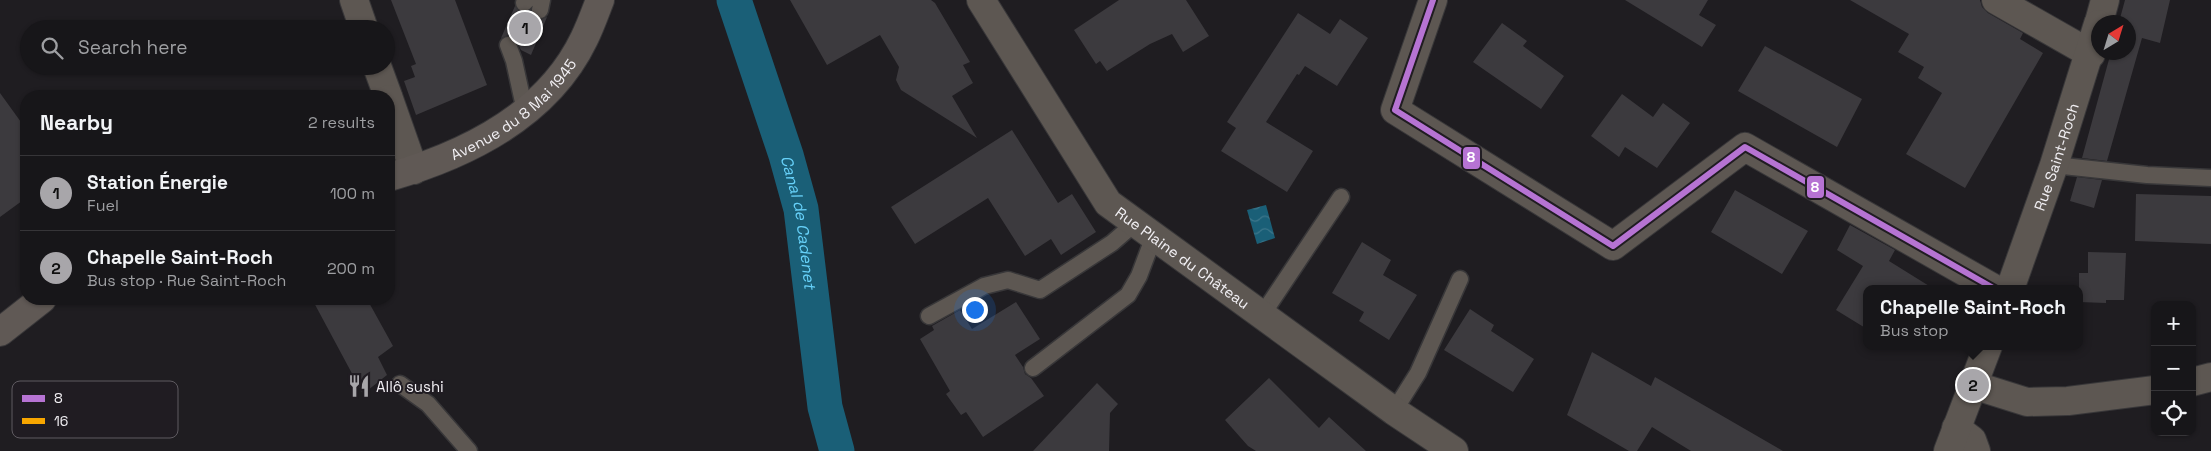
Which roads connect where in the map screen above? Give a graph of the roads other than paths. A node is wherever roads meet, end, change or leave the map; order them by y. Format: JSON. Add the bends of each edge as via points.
{"nodes":[{"id":1,"x":354,"y":0,"type":"edge"},
{"id":2,"x":600,"y":0,"type":"edge"},
{"id":3,"x":981,"y":0,"type":"edge"},
{"id":4,"x":1432,"y":0,"type":"edge"},
{"id":5,"x":1996,"y":0,"type":"edge"},
{"id":6,"x":2105,"y":0,"type":"edge"},
{"id":7,"x":2101,"y":15,"type":"edge"},
{"id":8,"x":361,"y":20,"type":"edge"},
{"id":9,"x":508,"y":45,"type":"dead end"},
{"id":10,"x":2091,"y":51,"type":"edge"},
{"id":11,"x":2090,"y":54,"type":"junction"},
{"id":12,"x":380,"y":75,"type":"edge"},
{"id":13,"x":385,"y":90,"type":"edge"},
{"id":14,"x":525,"y":111,"type":"junction"},
{"id":15,"x":395,"y":139,"type":"edge"},
{"id":16,"x":2054,"y":165,"type":"junction"},
{"id":17,"x":401,"y":174,"type":"edge"},
{"id":18,"x":2211,"y":178,"type":"edge"},
{"id":19,"x":1341,"y":197,"type":"dead end"},
{"id":20,"x":1144,"y":230,"type":"junction"},
{"id":21,"x":1460,"y":279,"type":"dead end"},
{"id":22,"x":1988,"y":285,"type":"edge"},
{"id":23,"x":2011,"y":285,"type":"edge"},
{"id":24,"x":34,"y":305,"type":"edge"},
{"id":25,"x":929,"y":316,"type":"dead end"},
{"id":26,"x":1262,"y":316,"type":"junction"},
{"id":27,"x":0,"y":332,"type":"edge"},
{"id":28,"x":1986,"y":350,"type":"edge"},
{"id":29,"x":1033,"y":368,"type":"dead end"},
{"id":30,"x":2211,"y":377,"type":"edge"},
{"id":31,"x":2196,"y":381,"type":"edge"},
{"id":32,"x":400,"y":384,"type":"dead end"},
{"id":33,"x":1973,"y":385,"type":"junction"},
{"id":34,"x":2151,"y":391,"type":"edge"},
{"id":35,"x":1394,"y":411,"type":"junction"},
{"id":36,"x":1952,"y":440,"type":"edge"},
{"id":37,"x":1447,"y":449,"type":"edge"},
{"id":38,"x":469,"y":451,"type":"edge"},
{"id":39,"x":1976,"y":451,"type":"edge"}],
"edges":[{"from":1,"to":8,"type":"street"},
{"from":2,"to":14,"type":"main road","name":"Avenue du 8 Mai 1945","via":[[572,60],[558,79]]},
{"from":3,"to":20,"type":"street","name":"Rue Plaine du Château","via":[[1108,204]]},
{"from":4,"to":22,"type":"street","via":[[1395,110],[1613,246],[1745,147]]},
{"from":5,"to":11,"type":"street"},
{"from":6,"to":7,"type":"street","name":"Rue Saint-Roch"},
{"from":9,"to":14,"type":"lane","via":[[519,56],[519,92]]},
{"from":10,"to":11,"type":"street","name":"Rue Saint-Roch"},
{"from":11,"to":16,"type":"street","name":"Rue Saint-Roch"},
{"from":12,"to":13,"type":"street"},
{"from":14,"to":17,"type":"main road","name":"Avenue du 8 Mai 1945","via":[[491,136],[434,164]]},
{"from":15,"to":17,"type":"street"},
{"from":16,"to":18,"type":"lane"},
{"from":16,"to":23,"type":"street","name":"Rue Saint-Roch"},
{"from":19,"to":26,"type":"lane"},
{"from":20,"to":25,"type":"lane","via":[[1112,243],[1040,290],[1008,280],[984,286]]},
{"from":20,"to":26,"type":"street","name":"Rue Plaine du Château"},
{"from":20,"to":29,"type":"lane","via":[[1138,276],[1128,296]]},
{"from":21,"to":35,"type":"lane","via":[[1418,373]]},
{"from":24,"to":27,"type":"main road"},
{"from":26,"to":35,"type":"street","name":"Rue Plaine du Château"},
{"from":28,"to":33,"type":"street"},
{"from":30,"to":31,"type":"street"},
{"from":32,"to":38,"type":"lane","via":[[428,404]]},
{"from":33,"to":34,"type":"street","via":[[2027,402],[2068,401]]},
{"from":33,"to":36,"type":"street"},
{"from":35,"to":37,"type":"street","name":"Rue Plaine du Château"},
{"from":36,"to":39,"type":"street","via":[[1972,440]]}]}
